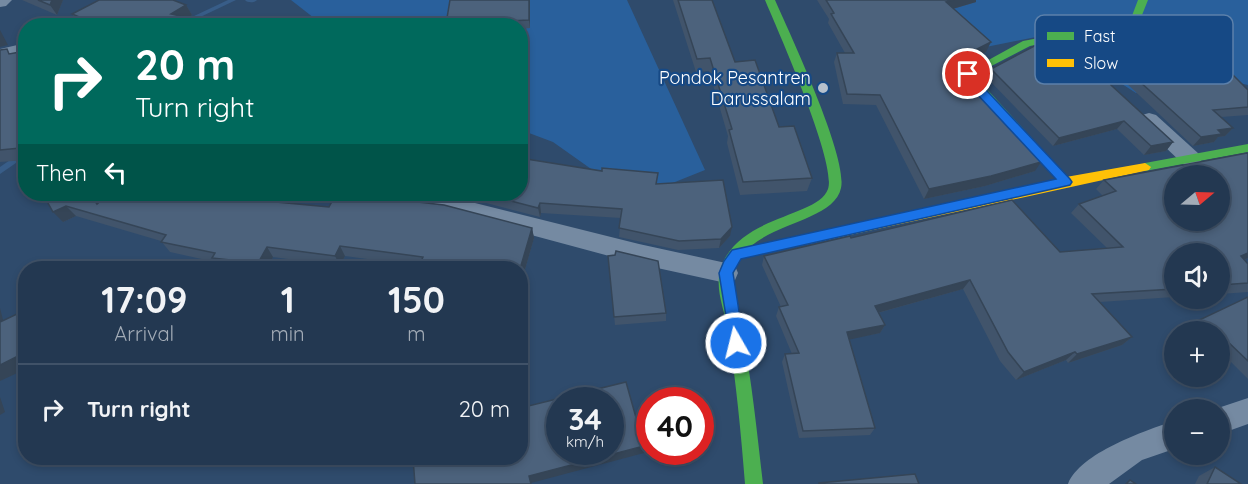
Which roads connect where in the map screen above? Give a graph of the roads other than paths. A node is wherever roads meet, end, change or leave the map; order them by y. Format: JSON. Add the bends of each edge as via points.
{"nodes":[{"id":1,"x":770,"y":0,"type":"edge"},
{"id":2,"x":1143,"y":0,"type":"edge"},
{"id":3,"x":1138,"y":15,"type":"edge"},
{"id":4,"x":1035,"y":42,"type":"edge"},
{"id":5,"x":18,"y":51,"type":"edge"},
{"id":6,"x":0,"y":55,"type":"edge"},
{"id":7,"x":1131,"y":103,"type":"edge"},
{"id":8,"x":1248,"y":148,"type":"edge"},
{"id":9,"x":1191,"y":159,"type":"junction"},
{"id":10,"x":1066,"y":182,"type":"junction"},
{"id":11,"x":435,"y":201,"type":"edge"},
{"id":12,"x":731,"y":264,"type":"junction"},
{"id":13,"x":1248,"y":411,"type":"edge"},
{"id":14,"x":1230,"y":417,"type":"edge"},
{"id":15,"x":1164,"y":438,"type":"edge"},
{"id":16,"x":754,"y":484,"type":"edge"},
{"id":17,"x":1083,"y":484,"type":"edge"}],
"edges":[{"from":1,"to":12,"type":"street","via":[[828,146],[836,183],[828,201],[765,229]]},
{"from":2,"to":3,"type":"street"},
{"from":4,"to":10,"type":"street","via":[[968,77]]},
{"from":5,"to":6,"type":"street"},
{"from":7,"to":9,"type":"street"},
{"from":8,"to":9,"type":"street"},
{"from":9,"to":10,"type":"street"},
{"from":10,"to":12,"type":"street"},
{"from":11,"to":12,"type":"street","via":[[616,248]]},
{"from":12,"to":16,"type":"street"},
{"from":13,"to":14,"type":"street"},
{"from":15,"to":17,"type":"street","via":[[1133,449]]}]}
